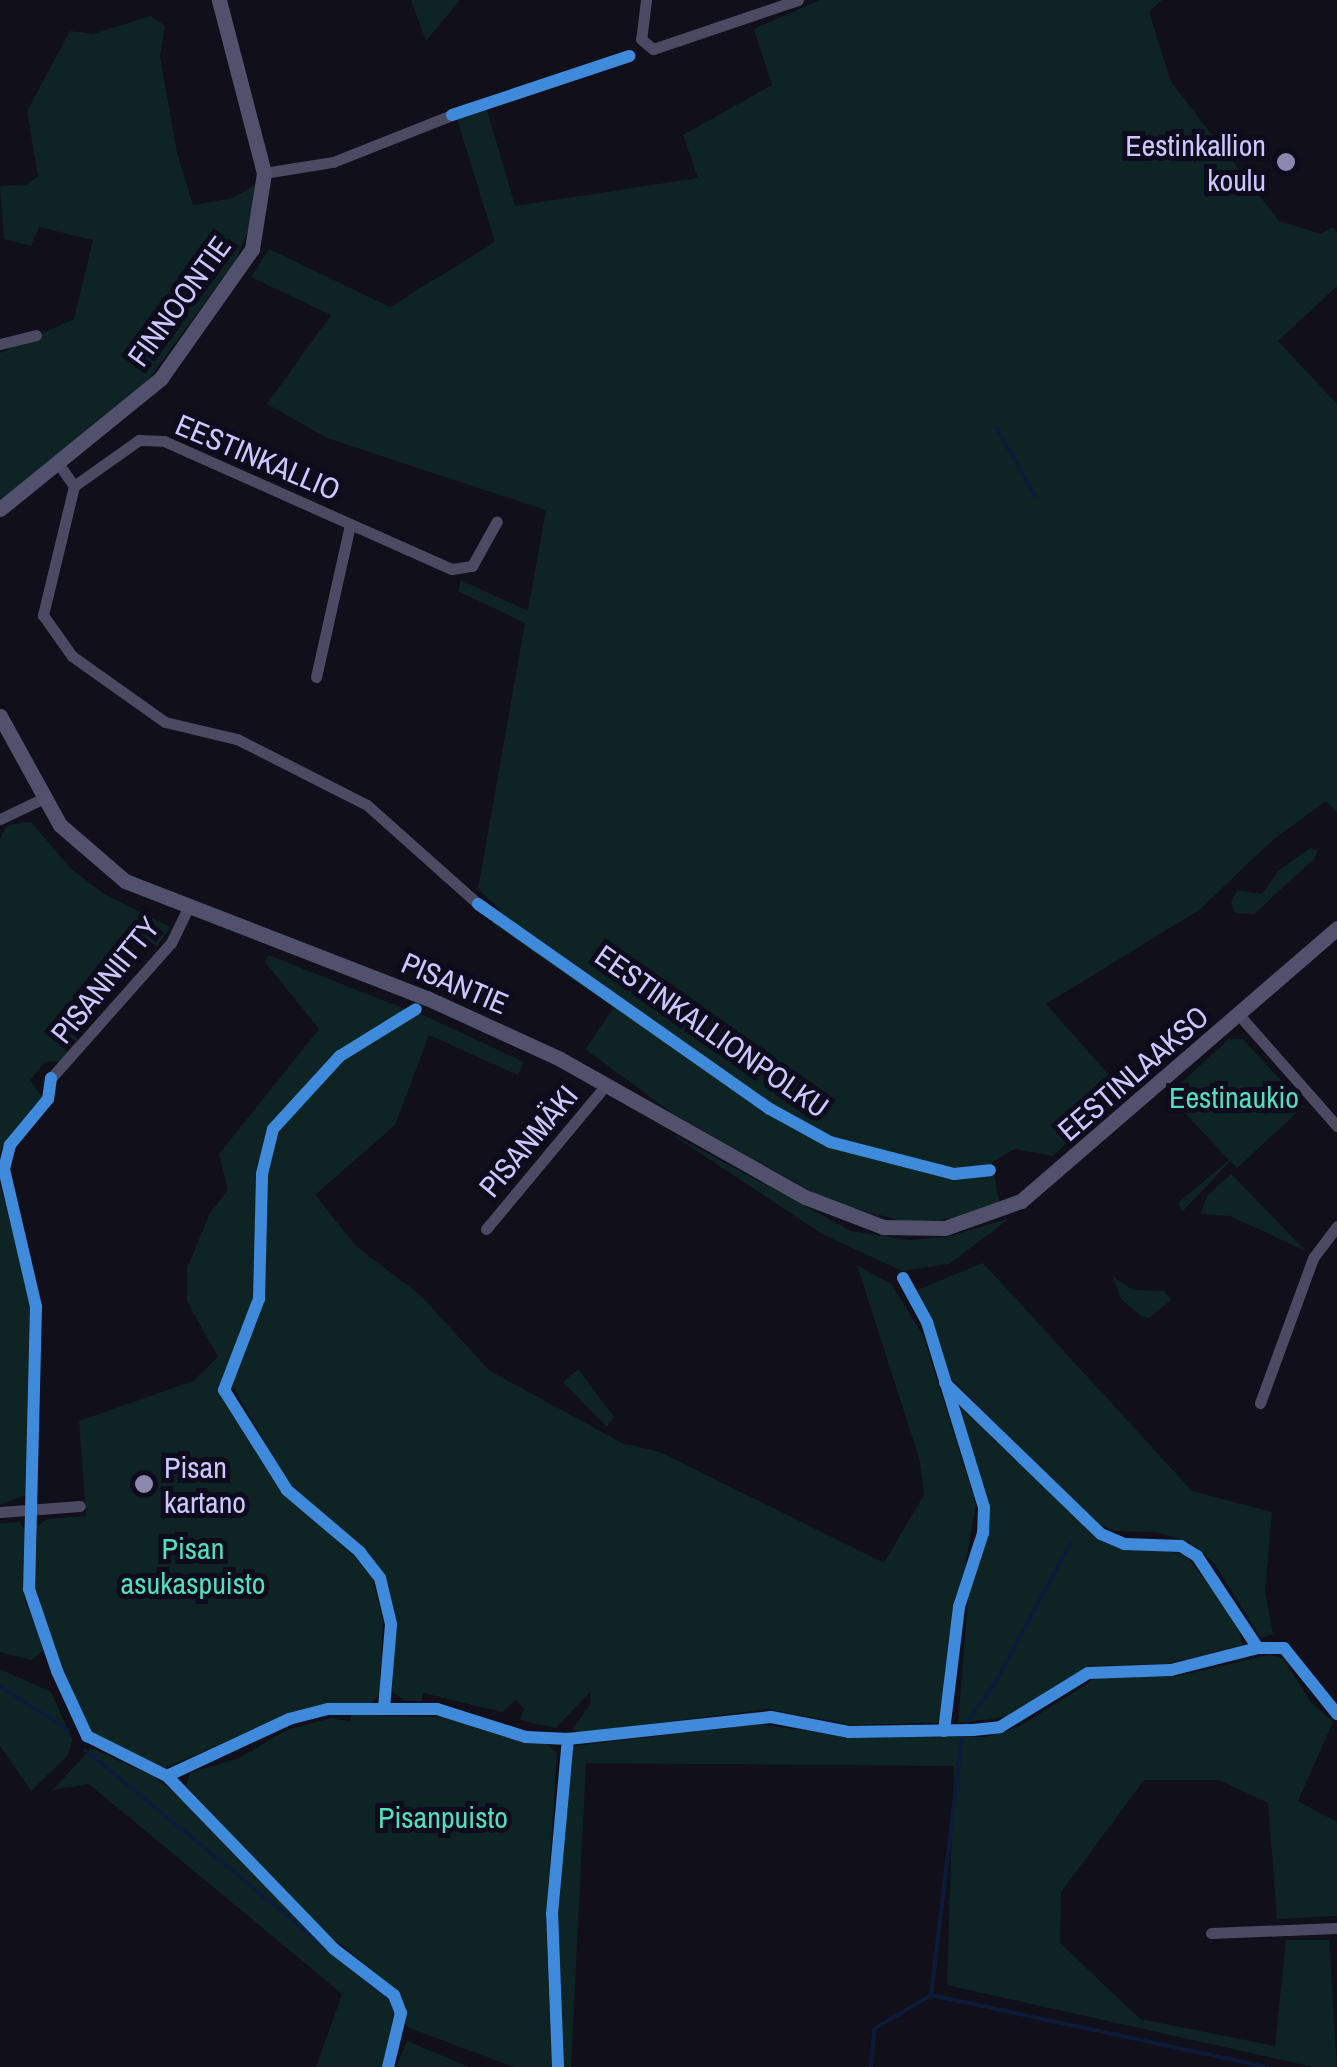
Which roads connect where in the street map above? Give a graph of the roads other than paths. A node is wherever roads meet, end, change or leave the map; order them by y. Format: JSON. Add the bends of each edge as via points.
{"nodes":[{"id":1,"x":219,"y":0,"type":"edge"},
{"id":2,"x":646,"y":0,"type":"edge"},
{"id":3,"x":798,"y":0,"type":"edge"},
{"id":4,"x":452,"y":115,"type":"dead end"},
{"id":5,"x":264,"y":173,"type":"junction"},
{"id":6,"x":36,"y":334,"type":"dead end"},
{"id":7,"x":0,"y":344,"type":"edge"},
{"id":8,"x":60,"y":466,"type":"junction"},
{"id":9,"x":74,"y":486,"type":"junction"},
{"id":10,"x":0,"y":509,"type":"edge"},
{"id":11,"x":497,"y":520,"type":"dead end"},
{"id":12,"x":350,"y":525,"type":"junction"},
{"id":13,"x":316,"y":677,"type":"dead end"},
{"id":14,"x":0,"y":716,"type":"edge"},
{"id":15,"x":42,"y":799,"type":"junction"},
{"id":16,"x":0,"y":819,"type":"edge"},
{"id":17,"x":478,"y":904,"type":"dead end"},
{"id":18,"x":189,"y":906,"type":"junction"},
{"id":19,"x":1337,"y":928,"type":"edge"},
{"id":20,"x":1240,"y":1016,"type":"junction"},
{"id":21,"x":51,"y":1078,"type":"dead end"},
{"id":22,"x":607,"y":1084,"type":"junction"},
{"id":23,"x":1337,"y":1126,"type":"edge"},
{"id":24,"x":1337,"y":1226,"type":"edge"},
{"id":25,"x":945,"y":1228,"type":"joint"},
{"id":26,"x":486,"y":1229,"type":"dead end"},
{"id":27,"x":1260,"y":1404,"type":"dead end"},
{"id":28,"x":80,"y":1506,"type":"dead end"},
{"id":29,"x":0,"y":1512,"type":"edge"},
{"id":30,"x":1337,"y":1928,"type":"edge"},
{"id":31,"x":1211,"y":1933,"type":"dead end"}],
"edges":[{"from":1,"to":5,"type":"street","name":"FINNOONTIE"},
{"from":2,"to":3,"type":"street","via":[[641,39],[654,49]]},
{"from":4,"to":5,"type":"street","via":[[332,162]]},
{"from":5,"to":8,"type":"street","name":"FINNOONTIE","via":[[252,249],[214,310],[162,378]]},
{"from":6,"to":7,"type":"street"},
{"from":8,"to":9,"type":"street"},
{"from":8,"to":10,"type":"street","name":"FINNOONTIE"},
{"from":9,"to":12,"type":"street","name":"EESTINKALLIO","via":[[138,440],[164,440]]},
{"from":9,"to":17,"type":"street","via":[[43,615],[72,656],[165,722],[237,739],[367,805]]},
{"from":11,"to":12,"type":"street","name":"EESTINKALLIO","via":[[472,566],[452,568]]},
{"from":12,"to":13,"type":"street"},
{"from":14,"to":15,"type":"street","name":"PISANTIE"},
{"from":15,"to":16,"type":"street"},
{"from":15,"to":18,"type":"street","name":"PISANTIE","via":[[103,867]]},
{"from":18,"to":21,"type":"street","name":"PISANNIITTY","via":[[164,950]]},
{"from":18,"to":22,"type":"street","name":"PISANTIE","via":[[427,998]]},
{"from":19,"to":20,"type":"street","name":"EESTINLAAKSO"},
{"from":20,"to":23,"type":"street"},
{"from":20,"to":25,"type":"street","name":"EESTINLAAKSO","via":[[1021,1201]]},
{"from":22,"to":25,"type":"street","name":"PISANTIE","via":[[838,1212],[882,1226]]},
{"from":22,"to":26,"type":"street","name":"PISANMÄKI"},
{"from":24,"to":27,"type":"street","via":[[1313,1258]]},
{"from":28,"to":29,"type":"street"},
{"from":30,"to":31,"type":"street"}]}
